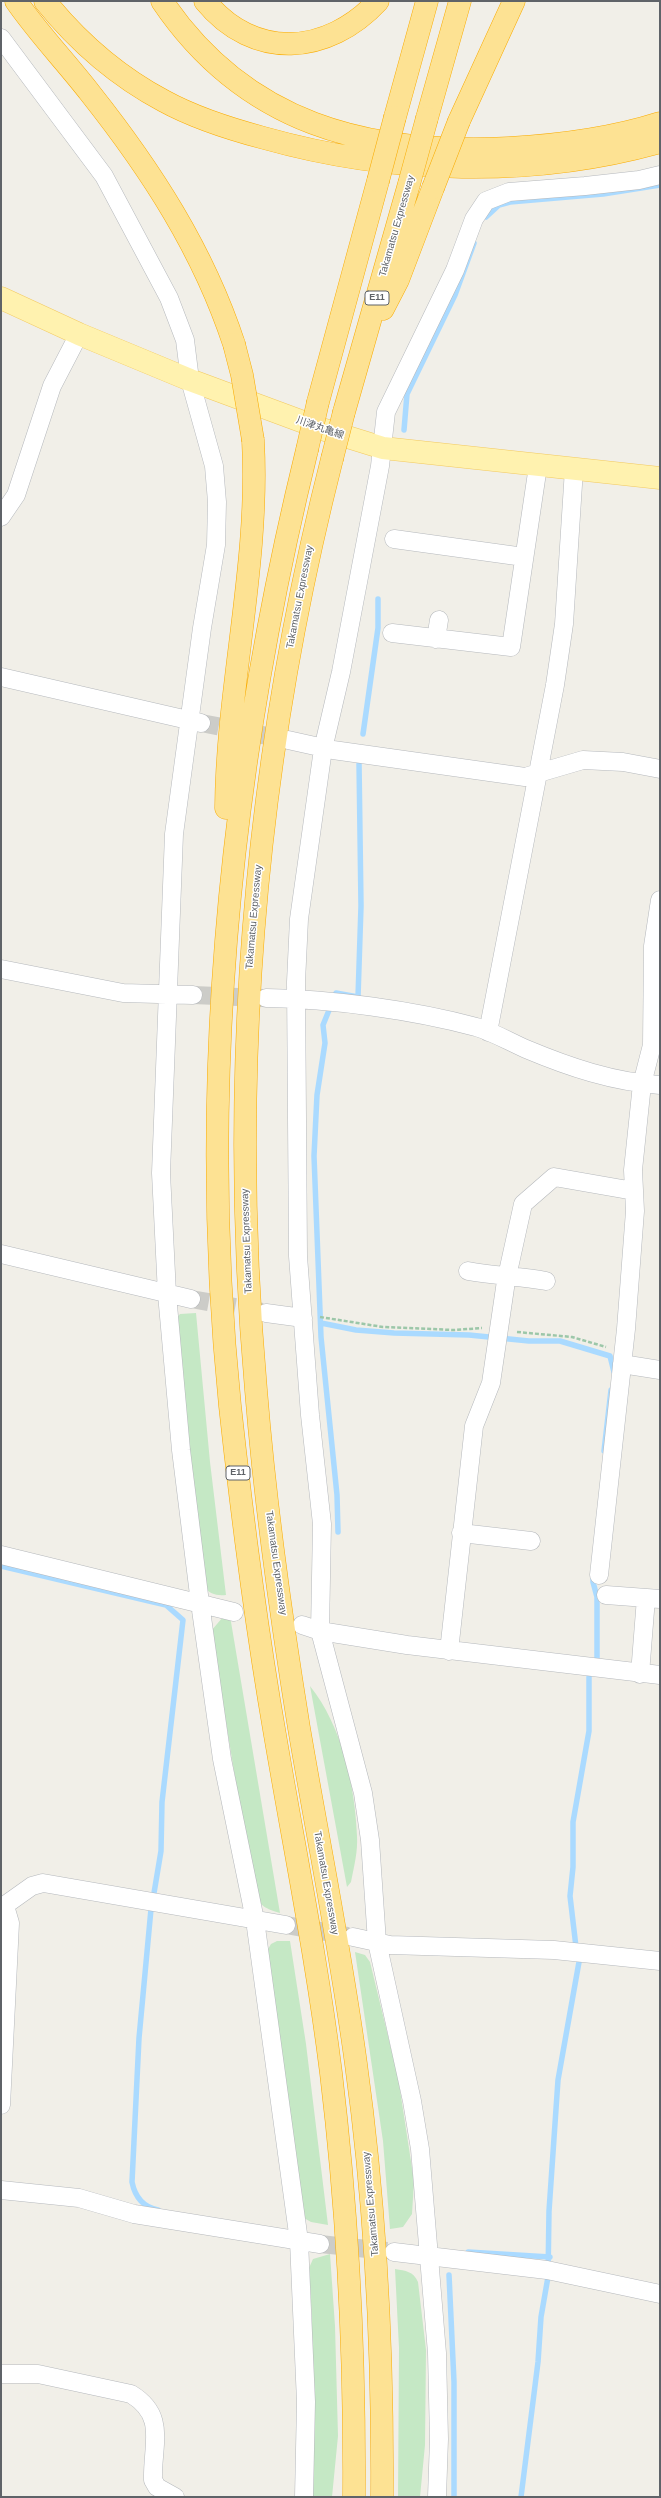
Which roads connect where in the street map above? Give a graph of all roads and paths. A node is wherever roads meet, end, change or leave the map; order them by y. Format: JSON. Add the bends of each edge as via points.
{"nodes":[{"id":1,"x":16,"y":1,"type":"edge"},
{"id":2,"x":45,"y":1,"type":"edge"},
{"id":3,"x":162,"y":1,"type":"edge"},
{"id":4,"x":205,"y":1,"type":"edge"},
{"id":5,"x":378,"y":1,"type":"edge"},
{"id":6,"x":427,"y":1,"type":"edge"},
{"id":7,"x":460,"y":1,"type":"edge"},
{"id":8,"x":514,"y":1,"type":"edge"},
{"id":9,"x":1,"y":38,"type":"edge"},
{"id":10,"x":660,"y":123,"type":"edge"},
{"id":11,"x":660,"y":142,"type":"edge"},
{"id":12,"x":660,"y":175,"type":"edge"},
{"id":13,"x":1,"y":298,"type":"edge"},
{"id":14,"x":79,"y":334,"type":"junction"},
{"id":15,"x":364,"y":343,"type":"junction"},
{"id":16,"x":190,"y":380,"type":"junction"},
{"id":17,"x":383,"y":448,"type":"junction"},
{"id":18,"x":538,"y":466,"type":"junction"},
{"id":19,"x":574,"y":469,"type":"junction"},
{"id":20,"x":660,"y":478,"type":"edge"},
{"id":21,"x":1,"y":517,"type":"edge"},
{"id":22,"x":394,"y":539,"type":"dead end"},
{"id":23,"x":524,"y":557,"type":"junction"},
{"id":24,"x":439,"y":620,"type":"dead end"},
{"id":25,"x":392,"y":633,"type":"dead end"},
{"id":26,"x":436,"y":639,"type":"junction"},
{"id":27,"x":1,"y":677,"type":"edge"},
{"id":28,"x":195,"y":722,"type":"junction"},
{"id":29,"x":288,"y":740,"type":"tunnel mouth"},
{"id":30,"x":323,"y":749,"type":"junction"},
{"id":31,"x":660,"y":769,"type":"edge"},
{"id":32,"x":538,"y":773,"type":"junction"},
{"id":33,"x":660,"y":900,"type":"edge"},
{"id":34,"x":1,"y":970,"type":"edge"},
{"id":35,"x":221,"y":985,"type":"junction"},
{"id":36,"x":193,"y":995,"type":"tunnel mouth"},
{"id":37,"x":169,"y":996,"type":"junction"},
{"id":38,"x":266,"y":998,"type":"tunnel mouth"},
{"id":39,"x":298,"y":999,"type":"junction"},
{"id":40,"x":488,"y":1032,"type":"junction"},
{"id":41,"x":642,"y":1084,"type":"junction"},
{"id":42,"x":660,"y":1085,"type":"edge"},
{"id":43,"x":634,"y":1191,"type":"junction"},
{"id":44,"x":1,"y":1254,"type":"edge"},
{"id":45,"x":468,"y":1271,"type":"dead end"},
{"id":46,"x":507,"y":1276,"type":"junction"},
{"id":47,"x":546,"y":1282,"type":"dead end"},
{"id":48,"x":168,"y":1294,"type":"junction"},
{"id":49,"x":191,"y":1299,"type":"tunnel mouth"},
{"id":50,"x":266,"y":1313,"type":"tunnel mouth"},
{"id":51,"x":324,"y":1317,"type":"dead end"},
{"id":52,"x":303,"y":1318,"type":"junction"},
{"id":53,"x":498,"y":1335,"type":"junction"},
{"id":54,"x":623,"y":1359,"type":"junction"},
{"id":55,"x":660,"y":1370,"type":"edge"},
{"id":56,"x":462,"y":1533,"type":"junction"},
{"id":57,"x":531,"y":1541,"type":"dead end"},
{"id":58,"x":1,"y":1555,"type":"edge"},
{"id":59,"x":600,"y":1575,"type":"dead end"},
{"id":60,"x":606,"y":1595,"type":"dead end"},
{"id":61,"x":653,"y":1598,"type":"edge"},
{"id":62,"x":200,"y":1603,"type":"junction"},
{"id":63,"x":234,"y":1612,"type":"dead end"},
{"id":64,"x":302,"y":1625,"type":"dead end"},
{"id":65,"x":320,"y":1631,"type":"junction"},
{"id":66,"x":449,"y":1651,"type":"junction"},
{"id":67,"x":640,"y":1674,"type":"junction"},
{"id":68,"x":660,"y":1675,"type":"edge"},
{"id":69,"x":3,"y":1907,"type":"edge"},
{"id":70,"x":255,"y":1920,"type":"junction"},
{"id":71,"x":286,"y":1925,"type":"tunnel mouth"},
{"id":72,"x":353,"y":1937,"type":"tunnel mouth"},
{"id":73,"x":377,"y":1942,"type":"junction"},
{"id":74,"x":660,"y":1962,"type":"edge"},
{"id":75,"x":1,"y":2105,"type":"edge"},
{"id":76,"x":1,"y":2190,"type":"edge"},
{"id":77,"x":299,"y":2241,"type":"junction"},
{"id":78,"x":320,"y":2244,"type":"tunnel mouth"},
{"id":79,"x":394,"y":2252,"type":"tunnel mouth"},
{"id":80,"x":429,"y":2256,"type":"junction"},
{"id":81,"x":660,"y":2294,"type":"edge"},
{"id":82,"x":1,"y":2374,"type":"edge"},
{"id":83,"x":175,"y":2497,"type":"edge"},
{"id":84,"x":304,"y":2497,"type":"edge"},
{"id":85,"x":354,"y":2497,"type":"edge"},
{"id":86,"x":382,"y":2497,"type":"edge"},
{"id":87,"x":437,"y":2497,"type":"edge"}],
"edges":[{"from":1,"to":35,"type":"highway","bridge":true,"via":[[112,121],[172,207],[207,273],[234,344],[244,381],[253,440],[254,514],[226,769]]},
{"from":2,"to":11,"type":"highway","via":[[77,39],[119,74],[148,92],[219,125],[289,145],[360,159],[457,167],[526,165],[567,160],[605,155]]},
{"from":3,"to":10,"type":"highway","via":[[186,34],[204,53],[246,87],[291,114],[340,134],[403,144],[483,149],[584,141]]},
{"from":4,"to":5,"type":"highway","via":[[222,17],[254,37],[272,43],[293,44],[333,35],[350,27]]},
{"from":6,"to":35,"type":"highway","number":"E11","bridge":true,"via":[[318,402],[273,594],[241,782]]},
{"from":7,"to":15,"type":"highway","name":"Takamatsu Expressway","number":"E11","bridge":true},
{"from":8,"to":15,"type":"highway","bridge":true,"via":[[459,122],[398,280]]},
{"from":9,"to":16,"type":"street","via":[[78,139],[104,176],[126,215],[169,298],[185,340]]},
{"from":12,"to":17,"type":"street","via":[[585,186],[509,192],[486,201],[474,219],[455,270],[386,412]]},
{"from":13,"to":14,"type":"main road","name":"川津丸亀線"},
{"from":14,"to":16,"type":"main road","name":"川津丸亀線"},
{"from":14,"to":21,"type":"street","via":[[52,386],[16,495]]},
{"from":15,"to":86,"type":"highway","name":"Takamatsu Expressway","number":"E11","bridge":true,"via":[[332,458],[299,600],[281,694],[266,797],[248,985],[244,1154],[247,1275],[256,1394],[271,1526],[299,1726],[356,2064],[368,2166],[383,2395]]},
{"from":16,"to":17,"type":"main road","name":"川津丸亀線"},
{"from":16,"to":28,"type":"street","via":[[214,466],[217,502],[216,545],[202,628]]},
{"from":17,"to":18,"type":"main road","name":"川津丸亀線"},
{"from":17,"to":30,"type":"street"},
{"from":18,"to":19,"type":"main road","name":"川津丸亀線"},
{"from":18,"to":23,"type":"street"},
{"from":19,"to":20,"type":"main road","name":"川津丸亀線"},
{"from":19,"to":32,"type":"street","via":[[564,624]]},
{"from":22,"to":23,"type":"street"},
{"from":23,"to":26,"type":"street","via":[[511,647]]},
{"from":24,"to":26,"type":"street"},
{"from":25,"to":26,"type":"street"},
{"from":27,"to":28,"type":"street"},
{"from":28,"to":37,"type":"street","via":[[174,834]]},
{"from":29,"to":30,"type":"street"},
{"from":30,"to":32,"type":"street","via":[[525,777]]},
{"from":30,"to":39,"type":"street","via":[[299,919]]},
{"from":31,"to":32,"type":"street","via":[[623,762],[583,760]]},
{"from":32,"to":40,"type":"street"},
{"from":33,"to":41,"type":"street","via":[[653,946],[652,1046]]},
{"from":34,"to":37,"type":"street","via":[[123,993]]},
{"from":35,"to":85,"type":"highway","number":"E11","via":[[217,1147],[221,1276],[230,1400],[244,1529],[272,1721],[330,2068],[350,2278],[355,2394]]},
{"from":36,"to":37,"type":"street"},
{"from":37,"to":48,"type":"street","via":[[161,1173]]},
{"from":38,"to":39,"type":"street"},
{"from":39,"to":40,"type":"street","via":[[432,1017],[478,1027]]},
{"from":39,"to":52,"type":"street","via":[[297,1196]]},
{"from":40,"to":41,"type":"street","via":[[558,1062],[600,1076]]},
{"from":41,"to":42,"type":"street"},
{"from":41,"to":43,"type":"street","via":[[633,1170]]},
{"from":43,"to":46,"type":"street","via":[[554,1177],[522,1204]]},
{"from":43,"to":54,"type":"street","via":[[635,1211]]},
{"from":44,"to":48,"type":"street"},
{"from":45,"to":46,"type":"street"},
{"from":46,"to":47,"type":"street"},
{"from":46,"to":53,"type":"street"},
{"from":48,"to":49,"type":"street"},
{"from":48,"to":62,"type":"street","via":[[181,1450]]},
{"from":50,"to":52,"type":"street"},
{"from":51,"to":53,"type":"path","via":[[383,1327],[454,1330],[474,1327]]},
{"from":52,"to":65,"type":"street","via":[[322,1524]]},
{"from":53,"to":54,"type":"path","via":[[572,1337]]},
{"from":53,"to":56,"type":"street","via":[[490,1383],[474,1426]]},
{"from":54,"to":55,"type":"street"},
{"from":54,"to":59,"type":"street"},
{"from":56,"to":57,"type":"street"},
{"from":56,"to":66,"type":"street"},
{"from":58,"to":62,"type":"street"},
{"from":60,"to":61,"type":"street"},
{"from":61,"to":67,"type":"street"},
{"from":62,"to":63,"type":"street"},
{"from":62,"to":70,"type":"street","via":[[222,1759]]},
{"from":64,"to":65,"type":"street"},
{"from":65,"to":66,"type":"street"},
{"from":65,"to":73,"type":"street","via":[[363,1793],[370,1840]]},
{"from":66,"to":67,"type":"street"},
{"from":67,"to":68,"type":"street"},
{"from":69,"to":70,"type":"street","via":[[32,1886],[43,1883]]},
{"from":69,"to":75,"type":"street","via":[[10,1923]]},
{"from":70,"to":71,"type":"street"},
{"from":70,"to":77,"type":"street"},
{"from":72,"to":73,"type":"street"},
{"from":73,"to":74,"type":"street","via":[[390,1945],[554,1950]]},
{"from":73,"to":80,"type":"street","via":[[418,2135]]},
{"from":76,"to":77,"type":"street","via":[[79,2198],[134,2214]]},
{"from":77,"to":78,"type":"street"},
{"from":77,"to":84,"type":"street","via":[[306,2402]]},
{"from":79,"to":80,"type":"street"},
{"from":80,"to":81,"type":"street","via":[[550,2270]]},
{"from":80,"to":87,"type":"street","via":[[437,2354]]},
{"from":82,"to":83,"type":"street","via":[[38,2374],[131,2394],[144,2402],[151,2411],[155,2423],[153,2480],[157,2487]]}]}
